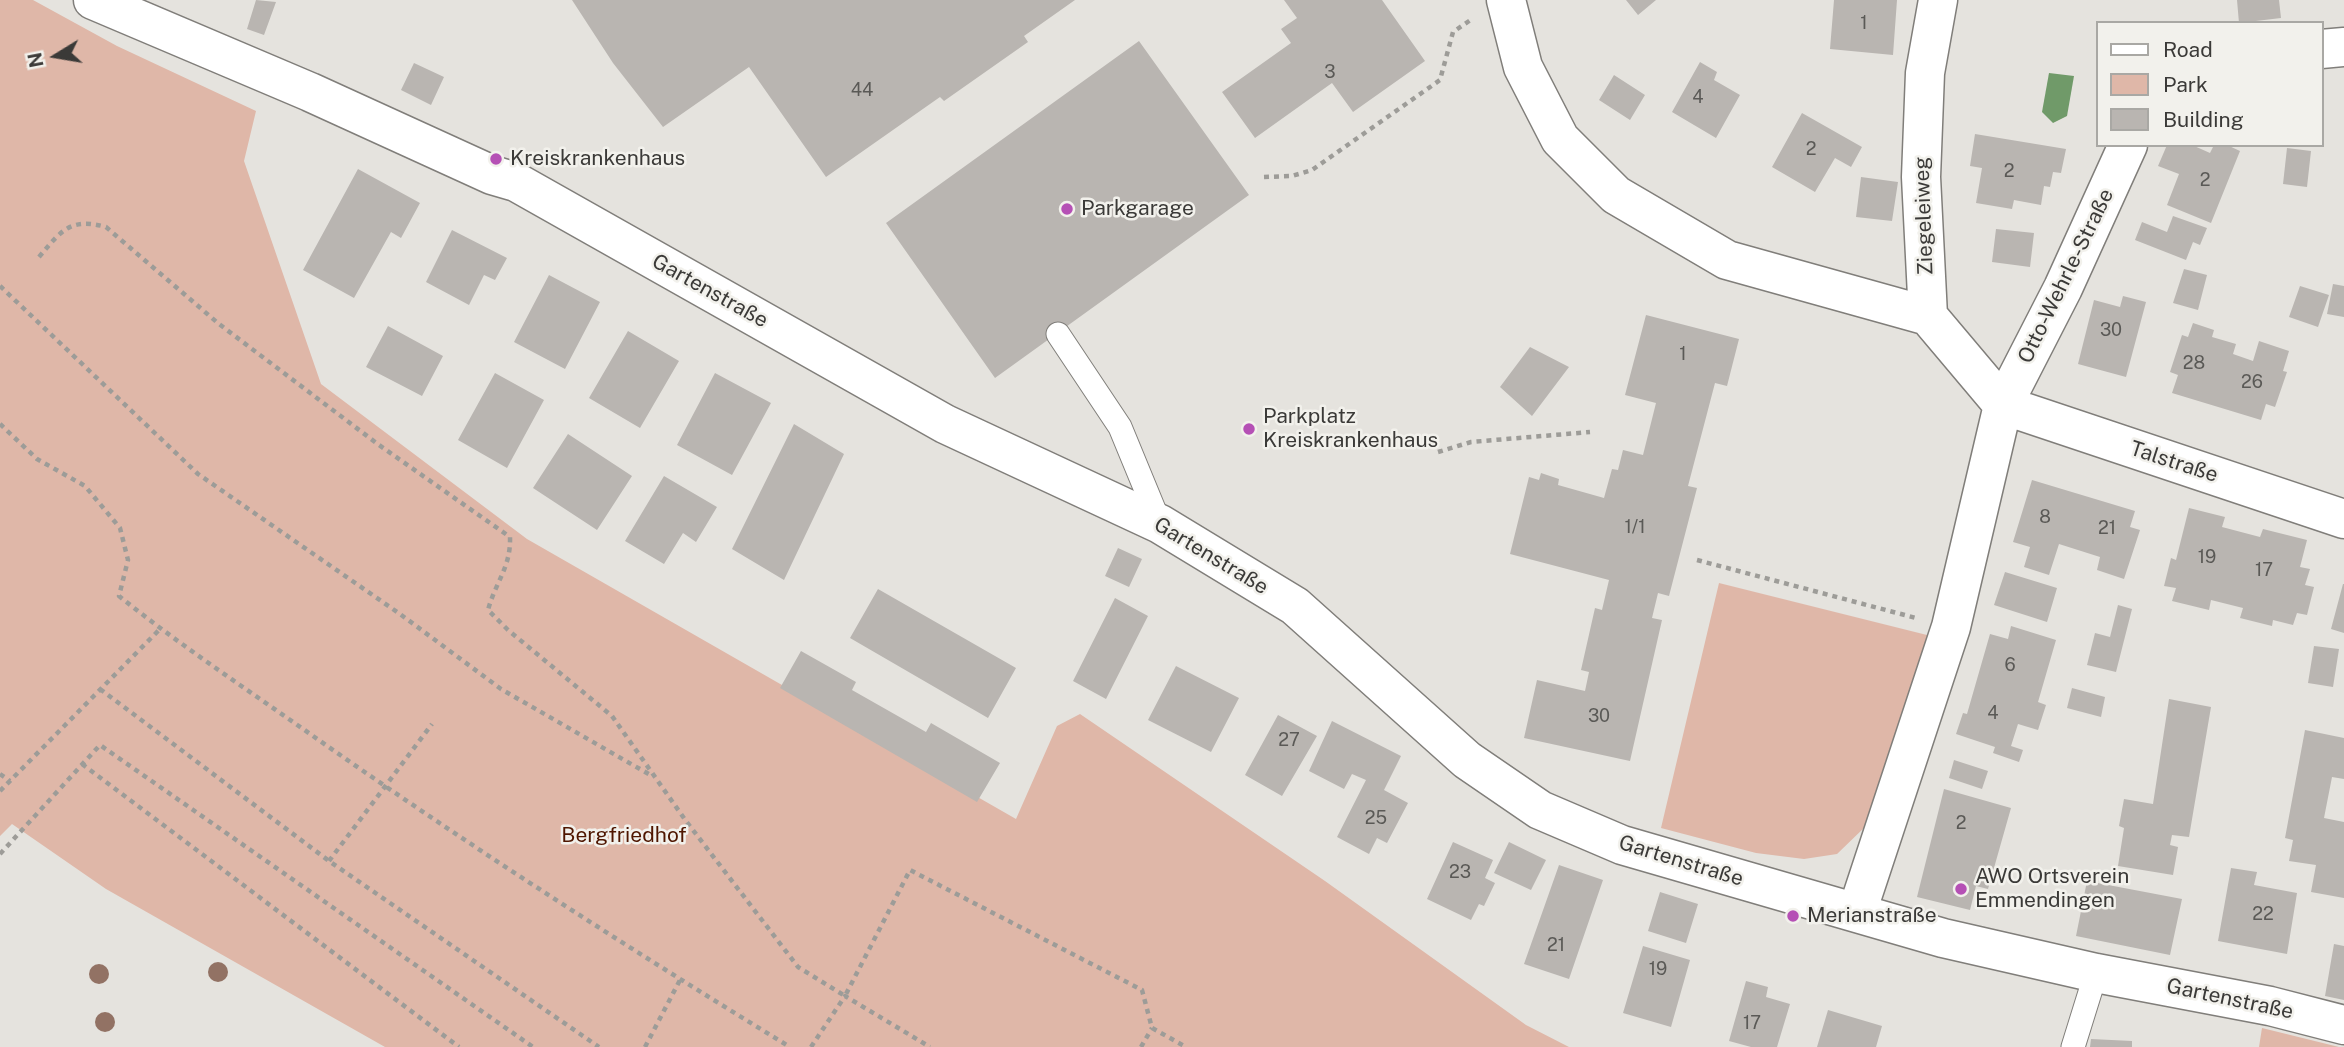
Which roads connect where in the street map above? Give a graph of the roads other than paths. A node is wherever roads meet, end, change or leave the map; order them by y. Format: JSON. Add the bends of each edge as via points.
{"nodes":[{"id":1,"x":93,"y":0,"type":"edge"},
{"id":2,"x":1938,"y":0,"type":"edge"},
{"id":3,"x":1491,"y":8,"type":"edge"},
{"id":4,"x":2344,"y":47,"type":"edge"},
{"id":5,"x":2323,"y":49,"type":"edge"},
{"id":6,"x":2127,"y":147,"type":"edge"},
{"id":7,"x":1928,"y":316,"type":"junction"},
{"id":8,"x":1058,"y":334,"type":"dead end"},
{"id":9,"x":2003,"y":405,"type":"junction"},
{"id":10,"x":2344,"y":519,"type":"edge"},
{"id":11,"x":1160,"y":524,"type":"junction"},
{"id":12,"x":1857,"y":912,"type":"junction"},
{"id":13,"x":2095,"y":973,"type":"junction"},
{"id":14,"x":2344,"y":1025,"type":"edge"},
{"id":15,"x":2073,"y":1047,"type":"edge"}],
"edges":[{"from":1,"to":11,"type":"street","name":"Gartenstraße","via":[[516,182],[946,424]]},
{"from":2,"to":7,"type":"street","name":"Ziegeleiweg","via":[[1925,73],[1921,177]]},
{"from":3,"to":7,"type":"street","via":[[1560,139],[1615,195],[1727,260]]},
{"from":4,"to":5,"type":"street"},
{"from":6,"to":9,"type":"street","name":"Otto-Wehrle-Straße"},
{"from":7,"to":9,"type":"street"},
{"from":8,"to":11,"type":"lane","via":[[1120,427]]},
{"from":9,"to":10,"type":"street","name":"Talstraße"},
{"from":9,"to":12,"type":"street","via":[[1951,627]]},
{"from":11,"to":12,"type":"street","name":"Gartenstraße","via":[[1295,606],[1467,760],[1540,810],[1622,845]]},
{"from":12,"to":13,"type":"street","name":"Gartenstraße","via":[[1943,938]]},
{"from":13,"to":14,"type":"street","name":"Gartenstraße"},
{"from":13,"to":15,"type":"lane"}]}
